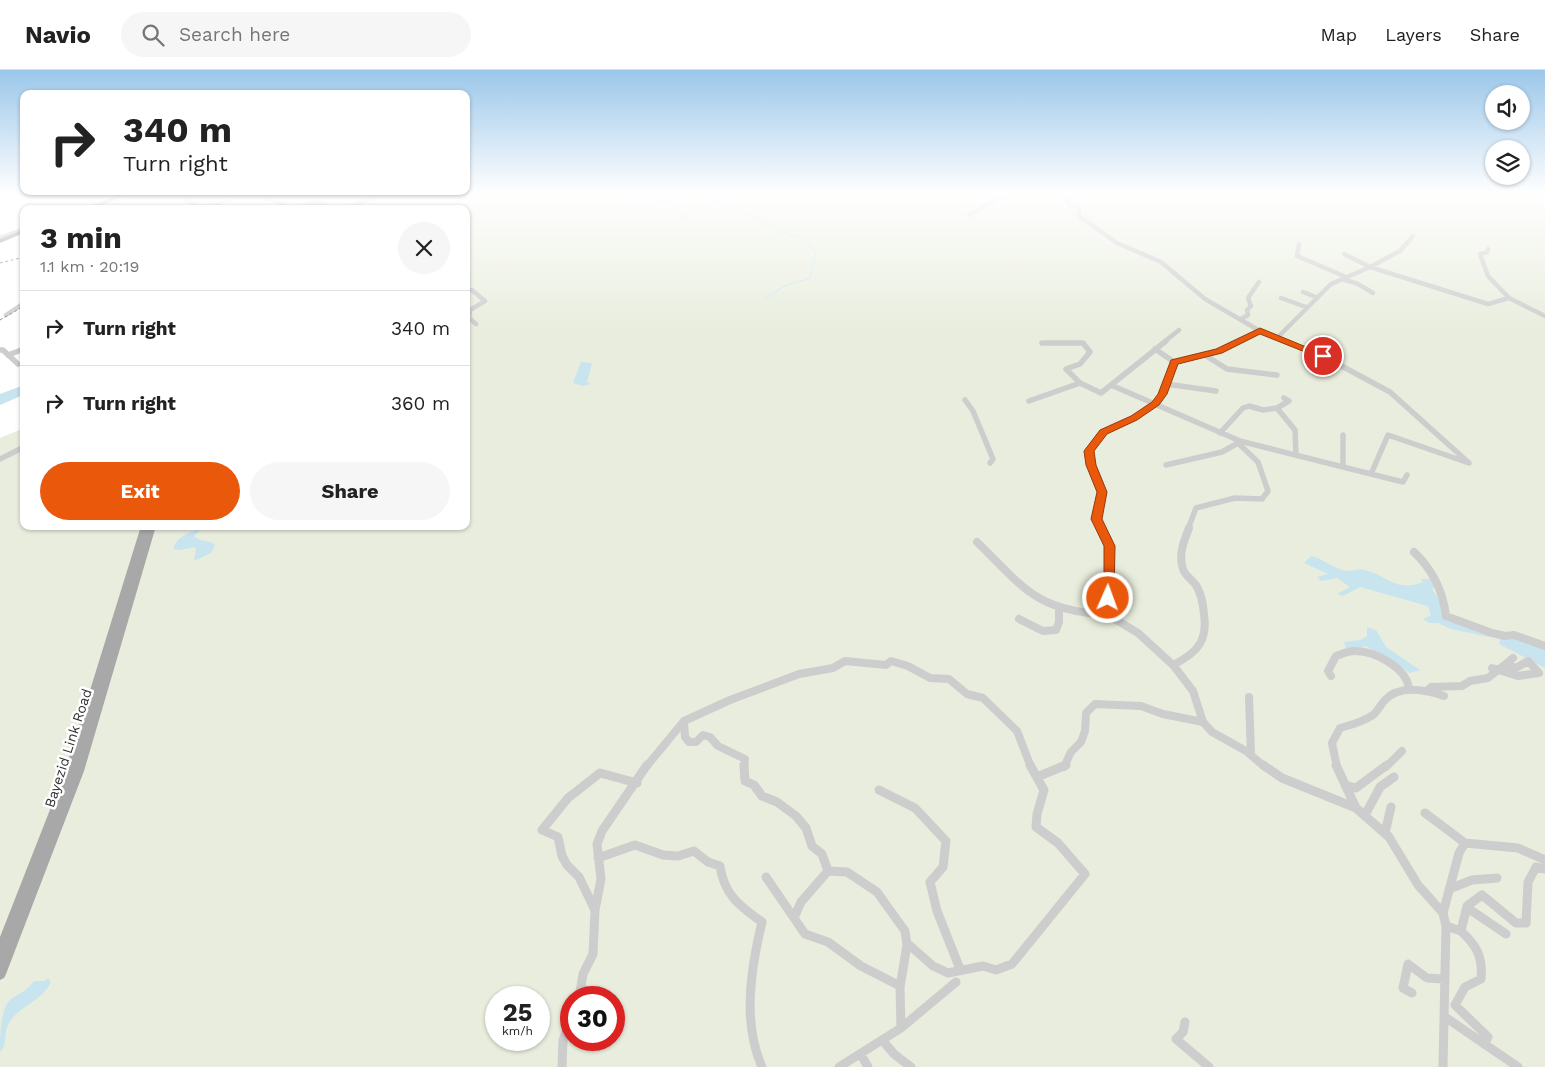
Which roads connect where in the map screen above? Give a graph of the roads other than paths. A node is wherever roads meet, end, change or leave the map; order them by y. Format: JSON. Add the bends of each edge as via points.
{"nodes":[{"id":1,"x":1114,"y":241,"type":"edge"},
{"id":2,"x":1409,"y":241,"type":"edge"},
{"id":3,"x":1300,"y":244,"type":"dead end"},
{"id":4,"x":1488,"y":249,"type":"dead end"},
{"id":5,"x":1344,"y":254,"type":"dead end"},
{"id":6,"x":1296,"y":262,"type":"dead end"},
{"id":7,"x":1313,"y":264,"type":"junction"},
{"id":8,"x":1370,"y":267,"type":"junction"},
{"id":9,"x":1344,"y":278,"type":"junction"},
{"id":10,"x":1259,"y":282,"type":"dead end"},
{"id":11,"x":470,"y":290,"type":"edge"},
{"id":12,"x":1303,"y":292,"type":"dead end"},
{"id":13,"x":1373,"y":293,"type":"dead end"},
{"id":14,"x":1316,"y":297,"type":"junction"},
{"id":15,"x":1282,"y":298,"type":"dead end"},
{"id":16,"x":1509,"y":298,"type":"junction"},
{"id":17,"x":20,"y":305,"type":"edge"},
{"id":18,"x":1306,"y":307,"type":"junction"},
{"id":19,"x":470,"y":308,"type":"edge"},
{"id":20,"x":6,"y":314,"type":"dead end"},
{"id":21,"x":1545,"y":316,"type":"edge"},
{"id":22,"x":1241,"y":319,"type":"junction"},
{"id":23,"x":470,"y":320,"type":"edge"},
{"id":24,"x":476,"y":324,"type":"dead end"},
{"id":25,"x":1180,"y":330,"type":"dead end"},
{"id":26,"x":1260,"y":331,"type":"junction"},
{"id":27,"x":1277,"y":338,"type":"junction"},
{"id":28,"x":1042,"y":343,"type":"dead end"},
{"id":29,"x":1155,"y":349,"type":"junction"},
{"id":30,"x":0,"y":350,"type":"edge"},
{"id":31,"x":20,"y":350,"type":"edge"},
{"id":32,"x":1205,"y":354,"type":"junction"},
{"id":33,"x":8,"y":355,"type":"junction"},
{"id":34,"x":1174,"y":362,"type":"junction"},
{"id":35,"x":18,"y":364,"type":"dead end"},
{"id":36,"x":1277,"y":375,"type":"dead end"},
{"id":37,"x":1080,"y":384,"type":"junction"},
{"id":38,"x":1166,"y":384,"type":"junction"},
{"id":39,"x":1111,"y":385,"type":"junction"},
{"id":40,"x":1216,"y":391,"type":"dead end"},
{"id":41,"x":1284,"y":398,"type":"dead end"},
{"id":42,"x":965,"y":400,"type":"dead end"},
{"id":43,"x":1029,"y":401,"type":"dead end"},
{"id":44,"x":1155,"y":404,"type":"junction"},
{"id":45,"x":1277,"y":408,"type":"junction"},
{"id":46,"x":1220,"y":432,"type":"junction"},
{"id":47,"x":1343,"y":435,"type":"dead end"},
{"id":48,"x":1239,"y":442,"type":"junction"},
{"id":49,"x":20,"y":449,"type":"edge"},
{"id":50,"x":1296,"y":454,"type":"dead end"},
{"id":51,"x":0,"y":459,"type":"edge"},
{"id":52,"x":990,"y":463,"type":"dead end"},
{"id":53,"x":1166,"y":465,"type":"dead end"},
{"id":54,"x":1344,"y":467,"type":"junction"},
{"id":55,"x":1371,"y":474,"type":"junction"},
{"id":56,"x":1407,"y":475,"type":"dead end"},
{"id":57,"x":144,"y":530,"type":"edge"},
{"id":58,"x":151,"y":530,"type":"edge"},
{"id":59,"x":977,"y":542,"type":"dead end"},
{"id":60,"x":1414,"y":552,"type":"dead end"},
{"id":61,"x":138,"y":563,"type":"junction"},
{"id":62,"x":1059,"y":607,"type":"junction"},
{"id":63,"x":1108,"y":615,"type":"junction"},
{"id":64,"x":1019,"y":619,"type":"dead end"},
{"id":65,"x":1545,"y":646,"type":"edge"},
{"id":66,"x":1513,"y":658,"type":"dead end"},
{"id":67,"x":1506,"y":664,"type":"junction"},
{"id":68,"x":1173,"y":665,"type":"junction"},
{"id":69,"x":1495,"y":669,"type":"junction"},
{"id":70,"x":1331,"y":676,"type":"dead end"},
{"id":71,"x":1409,"y":689,"type":"junction"},
{"id":72,"x":1427,"y":691,"type":"junction"},
{"id":73,"x":1444,"y":696,"type":"dead end"},
{"id":74,"x":1249,"y":697,"type":"dead end"},
{"id":75,"x":684,"y":721,"type":"junction"},
{"id":76,"x":1203,"y":722,"type":"junction"},
{"id":77,"x":87,"y":747,"type":"joint"},
{"id":78,"x":1402,"y":751,"type":"dead end"},
{"id":79,"x":1251,"y":755,"type":"junction"},
{"id":80,"x":74,"y":773,"type":"junction"},
{"id":81,"x":1037,"y":777,"type":"junction"},
{"id":82,"x":1394,"y":777,"type":"dead end"},
{"id":83,"x":637,"y":784,"type":"junction"},
{"id":84,"x":1345,"y":785,"type":"junction"},
{"id":85,"x":879,"y":790,"type":"dead end"},
{"id":86,"x":1391,"y":807,"type":"dead end"},
{"id":87,"x":1356,"y":808,"type":"junction"},
{"id":88,"x":1425,"y":813,"type":"dead end"},
{"id":89,"x":1365,"y":815,"type":"junction"},
{"id":90,"x":1385,"y":833,"type":"junction"},
{"id":91,"x":1465,"y":843,"type":"junction"},
{"id":92,"x":598,"y":858,"type":"junction"},
{"id":93,"x":1545,"y":860,"type":"edge"},
{"id":94,"x":1545,"y":869,"type":"edge"},
{"id":95,"x":828,"y":872,"type":"junction"},
{"id":96,"x":766,"y":877,"type":"dead end"},
{"id":97,"x":1497,"y":878,"type":"dead end"},
{"id":98,"x":1449,"y":889,"type":"junction"},
{"id":99,"x":595,"y":910,"type":"junction"},
{"id":100,"x":1466,"y":910,"type":"junction"},
{"id":101,"x":1443,"y":913,"type":"junction"},
{"id":102,"x":794,"y":918,"type":"junction"},
{"id":103,"x":1446,"y":926,"type":"junction"},
{"id":104,"x":1461,"y":931,"type":"junction"},
{"id":105,"x":1506,"y":934,"type":"dead end"},
{"id":106,"x":907,"y":942,"type":"junction"},
{"id":107,"x":0,"y":953,"type":"edge"},
{"id":108,"x":960,"y":969,"type":"junction"},
{"id":109,"x":0,"y":974,"type":"edge"},
{"id":110,"x":1445,"y":979,"type":"junction"},
{"id":111,"x":956,"y":982,"type":"dead end"},
{"id":112,"x":581,"y":986,"type":"edge"},
{"id":113,"x":900,"y":986,"type":"junction"},
{"id":114,"x":1412,"y":992,"type":"dead end"},
{"id":115,"x":1444,"y":1018,"type":"junction"},
{"id":116,"x":1185,"y":1022,"type":"dead end"},
{"id":117,"x":901,"y":1028,"type":"junction"},
{"id":118,"x":883,"y":1041,"type":"junction"},
{"id":119,"x":1484,"y":1044,"type":"junction"},
{"id":120,"x":563,"y":1051,"type":"edge"},
{"id":121,"x":861,"y":1055,"type":"junction"},
{"id":122,"x":562,"y":1067,"type":"edge"},
{"id":123,"x":762,"y":1067,"type":"edge"},
{"id":124,"x":839,"y":1067,"type":"edge"},
{"id":125,"x":868,"y":1067,"type":"edge"},
{"id":126,"x":911,"y":1067,"type":"edge"},
{"id":127,"x":1208,"y":1067,"type":"edge"},
{"id":128,"x":1443,"y":1067,"type":"edge"},
{"id":129,"x":1518,"y":1067,"type":"edge"}],
"edges":[{"from":1,"to":22,"type":"street","via":[[1161,262],[1205,298]]},
{"from":2,"to":8,"type":"street","via":[[1391,258]]},
{"from":3,"to":7,"type":"street","via":[[1297,256]]},
{"from":4,"to":16,"type":"street","via":[[1480,254],[1488,276]]},
{"from":5,"to":8,"type":"street"},
{"from":6,"to":7,"type":"street"},
{"from":7,"to":9,"type":"street"},
{"from":8,"to":9,"type":"street"},
{"from":8,"to":16,"type":"street","via":[[1488,304]]},
{"from":9,"to":13,"type":"street"},
{"from":9,"to":14,"type":"street"},
{"from":10,"to":22,"type":"street","via":[[1248,298],[1251,306],[1247,310],[1248,315]]},
{"from":11,"to":19,"type":"street","via":[[485,301]]},
{"from":12,"to":14,"type":"street"},
{"from":14,"to":18,"type":"street"},
{"from":15,"to":18,"type":"street"},
{"from":16,"to":21,"type":"street"},
{"from":17,"to":20,"type":"street"},
{"from":18,"to":27,"type":"street"},
{"from":22,"to":26,"type":"street"},
{"from":23,"to":24,"type":"street"},
{"from":25,"to":29,"type":"street"},
{"from":26,"to":27,"type":"street"},
{"from":26,"to":32,"type":"street","via":[[1219,351]]},
{"from":27,"to":55,"type":"street","via":[[1323,356],[1390,392],[1469,463],[1388,435]]},
{"from":28,"to":37,"type":"street","via":[[1083,343],[1090,352],[1080,364],[1066,369]]},
{"from":29,"to":34,"type":"street"},
{"from":29,"to":39,"type":"street"},
{"from":30,"to":33,"type":"street"},
{"from":31,"to":33,"type":"street"},
{"from":32,"to":34,"type":"street"},
{"from":32,"to":36,"type":"street","via":[[1227,369]]},
{"from":33,"to":35,"type":"street"},
{"from":34,"to":38,"type":"street"},
{"from":37,"to":39,"type":"street","via":[[1101,393]]},
{"from":37,"to":43,"type":"street"},
{"from":38,"to":40,"type":"street"},
{"from":38,"to":44,"type":"street"},
{"from":39,"to":44,"type":"street"},
{"from":41,"to":45,"type":"street","via":[[1289,401]]},
{"from":42,"to":52,"type":"street","via":[[973,411],[993,459]]},
{"from":44,"to":46,"type":"street"},
{"from":44,"to":63,"type":"street","via":[[1103,432],[1088,451],[1102,492],[1096,519],[1110,546]]},
{"from":45,"to":46,"type":"street","via":[[1243,408]]},
{"from":45,"to":50,"type":"street","via":[[1295,430]]},
{"from":46,"to":48,"type":"street"},
{"from":47,"to":54,"type":"street"},
{"from":48,"to":53,"type":"street","via":[[1222,452]]},
{"from":48,"to":54,"type":"street"},
{"from":48,"to":68,"type":"street","via":[[1258,462],[1268,491],[1262,499],[1235,498],[1196,508],[1180,556],[1183,571],[1204,600],[1206,626],[1192,655]]},
{"from":49,"to":51,"type":"street"},
{"from":54,"to":55,"type":"street"},
{"from":55,"to":56,"type":"street","via":[[1403,482]]},
{"from":57,"to":61,"type":"main road","name":"Bayezid Link Road"},
{"from":58,"to":61,"type":"main road","name":"Bayezid Link Road","via":[[146,552]]},
{"from":59,"to":62,"type":"street","via":[[1031,595]]},
{"from":60,"to":65,"type":"street","via":[[1432,570],[1445,604],[1446,616],[1492,633],[1514,635]]},
{"from":61,"to":77,"type":"main road","name":"Bayezid Link Road"},
{"from":61,"to":80,"type":"main road","name":"Bayezid Link Road","via":[[131,574],[76,752]]},
{"from":62,"to":63,"type":"street"},
{"from":62,"to":64,"type":"street","via":[[1056,630],[1043,631]]},
{"from":63,"to":68,"type":"street","via":[[1138,633]]},
{"from":66,"to":67,"type":"street"},
{"from":67,"to":69,"type":"street"},
{"from":67,"to":69,"type":"street","via":[[1516,668],[1528,661],[1539,672],[1518,676]]},
{"from":68,"to":76,"type":"street","via":[[1193,691]]},
{"from":69,"to":72,"type":"street","via":[[1488,678],[1462,686],[1431,687]]},
{"from":70,"to":71,"type":"street","via":[[1328,672],[1336,656],[1365,652],[1376,655],[1408,677]]},
{"from":71,"to":72,"type":"street"},
{"from":71,"to":84,"type":"street","via":[[1386,699],[1376,713],[1362,721],[1340,728],[1332,742],[1334,761]]},
{"from":72,"to":73,"type":"street"},
{"from":74,"to":79,"type":"street"},
{"from":75,"to":81,"type":"street","via":[[714,706],[799,674],[833,668],[845,661],[886,665],[891,661],[930,678],[949,679],[967,694],[983,698],[1018,731],[1025,756]]},
{"from":75,"to":83,"type":"street"},
{"from":75,"to":95,"type":"street","via":[[685,737],[690,742],[710,736],[718,746],[745,759],[745,781],[754,785],[762,796],[796,816],[806,828],[812,846],[822,854]]},
{"from":76,"to":79,"type":"street","via":[[1212,732]]},
{"from":76,"to":81,"type":"street","via":[[1141,706],[1095,704],[1086,713],[1086,731],[1071,752],[1066,766]]},
{"from":77,"to":80,"type":"main road","name":"Bayezid Link Road"},
{"from":78,"to":84,"type":"street","via":[[1368,781],[1356,788]]},
{"from":79,"to":87,"type":"street","via":[[1282,778]]},
{"from":80,"to":107,"type":"main road","name":"Bayezid Link Road"},
{"from":80,"to":109,"type":"main road","name":"Bayezid Link Road"},
{"from":81,"to":108,"type":"street","via":[[1044,790],[1036,827],[1058,843],[1085,874],[1012,964],[996,970],[983,966]]},
{"from":82,"to":89,"type":"street","via":[[1380,786]]},
{"from":83,"to":92,"type":"street","via":[[602,831],[597,844]]},
{"from":83,"to":99,"type":"street","via":[[600,773],[579,786],[542,830],[558,837],[562,856],[579,877]]},
{"from":84,"to":87,"type":"street"},
{"from":85,"to":108,"type":"street","via":[[915,808],[946,841],[943,867],[930,882],[937,911]]},
{"from":86,"to":90,"type":"street"},
{"from":87,"to":89,"type":"street"},
{"from":88,"to":91,"type":"street"},
{"from":89,"to":90,"type":"street"},
{"from":90,"to":101,"type":"street","via":[[1418,886]]},
{"from":91,"to":93,"type":"street","via":[[1518,848]]},
{"from":91,"to":98,"type":"street"},
{"from":92,"to":99,"type":"street","via":[[601,879]]},
{"from":92,"to":123,"type":"street","via":[[635,845],[663,855],[678,856],[694,851],[708,862],[720,866],[721,883],[730,898],[762,922],[749,990],[755,1056]]},
{"from":94,"to":100,"type":"street","via":[[1536,867],[1528,882],[1526,923],[1516,923],[1482,895]]},
{"from":95,"to":102,"type":"street","via":[[823,882],[807,892],[798,904]]},
{"from":95,"to":106,"type":"street","via":[[847,872],[877,892],[905,931]]},
{"from":96,"to":102,"type":"street"},
{"from":97,"to":98,"type":"street","via":[[1476,878]]},
{"from":98,"to":101,"type":"street"},
{"from":99,"to":112,"type":"street","via":[[593,954]]},
{"from":100,"to":104,"type":"street"},
{"from":100,"to":105,"type":"street"},
{"from":101,"to":103,"type":"street"},
{"from":102,"to":113,"type":"street","via":[[805,934],[828,942],[860,966]]},
{"from":103,"to":104,"type":"street"},
{"from":103,"to":110,"type":"street"},
{"from":104,"to":119,"type":"street","via":[[1480,950],[1483,961],[1481,979],[1465,987],[1455,1005],[1488,1037]]},
{"from":106,"to":108,"type":"street","via":[[933,966],[948,973]]},
{"from":106,"to":113,"type":"street"},
{"from":110,"to":114,"type":"street","via":[[1427,978],[1408,964],[1403,988]]},
{"from":110,"to":115,"type":"street"},
{"from":111,"to":117,"type":"street"},
{"from":113,"to":117,"type":"street"},
{"from":115,"to":119,"type":"street"},
{"from":115,"to":128,"type":"street"},
{"from":116,"to":127,"type":"street","via":[[1183,1032],[1176,1040]]},
{"from":117,"to":118,"type":"street"},
{"from":118,"to":121,"type":"street"},
{"from":118,"to":126,"type":"street"},
{"from":119,"to":129,"type":"street"},
{"from":120,"to":122,"type":"street"},
{"from":121,"to":124,"type":"street"},
{"from":121,"to":125,"type":"street"}]}
